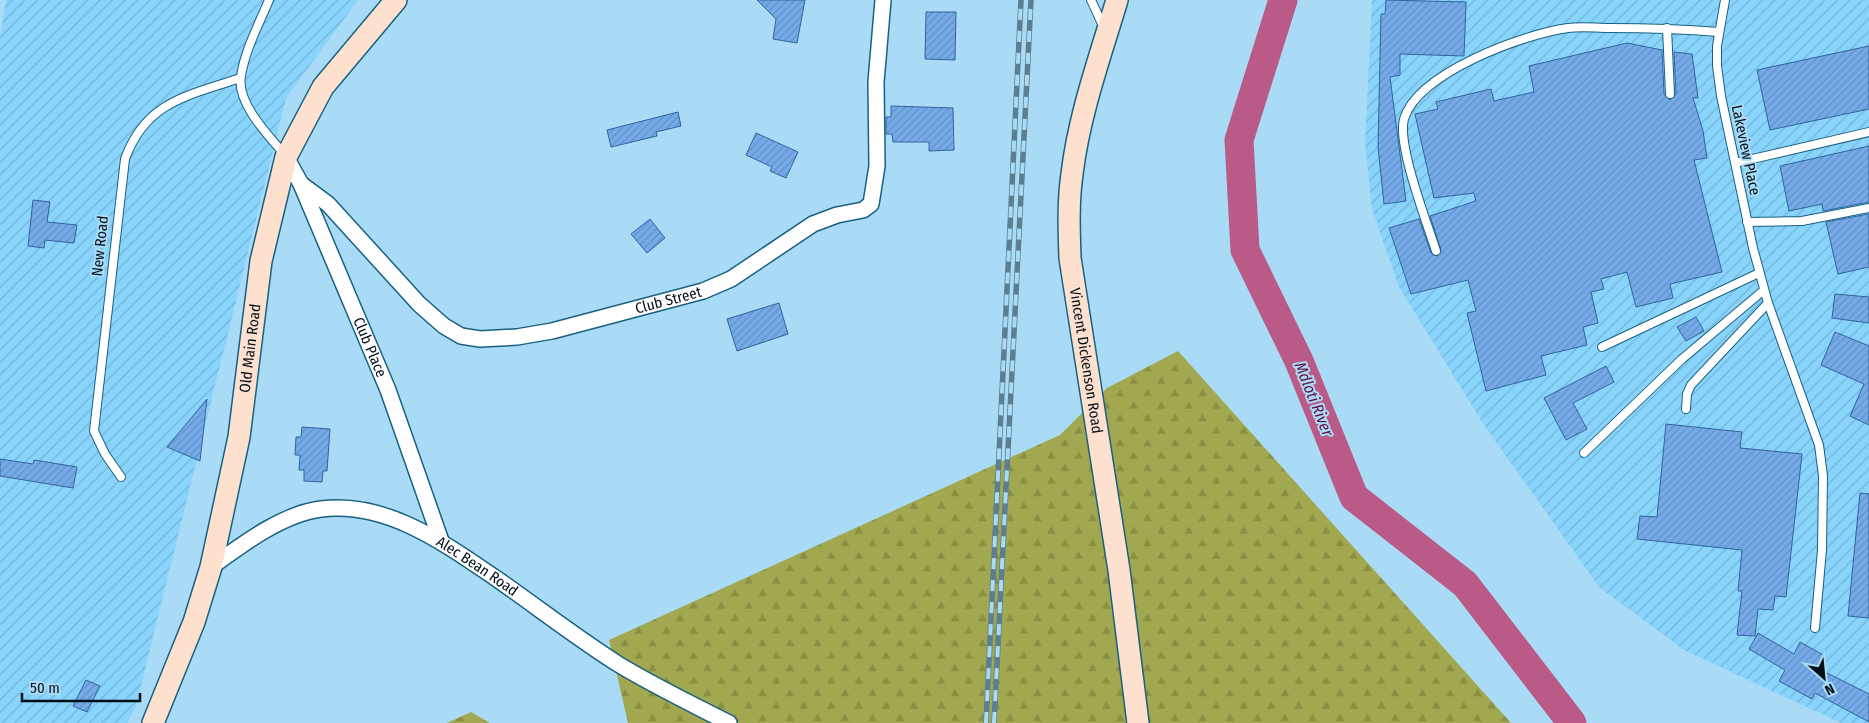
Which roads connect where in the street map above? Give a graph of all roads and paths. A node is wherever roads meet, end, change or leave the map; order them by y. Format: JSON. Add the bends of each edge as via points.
{"nodes":[{"id":1,"x":269,"y":0,"type":"edge"},
{"id":2,"x":396,"y":0,"type":"edge"},
{"id":3,"x":883,"y":0,"type":"edge"},
{"id":4,"x":1091,"y":0,"type":"edge"},
{"id":5,"x":1117,"y":0,"type":"edge"},
{"id":6,"x":1725,"y":0,"type":"edge"},
{"id":7,"x":1667,"y":28,"type":"junction"},
{"id":8,"x":1719,"y":32,"type":"junction"},
{"id":9,"x":1107,"y":33,"type":"junction"},
{"id":10,"x":240,"y":78,"type":"junction"},
{"id":11,"x":1670,"y":94,"type":"dead end"},
{"id":12,"x":1869,"y":132,"type":"edge"},
{"id":13,"x":286,"y":157,"type":"junction"},
{"id":14,"x":1735,"y":163,"type":"junction"},
{"id":15,"x":302,"y":184,"type":"junction"},
{"id":16,"x":1869,"y":208,"type":"edge"},
{"id":17,"x":1747,"y":222,"type":"junction"},
{"id":18,"x":1436,"y":252,"type":"dead end"},
{"id":19,"x":1760,"y":273,"type":"junction"},
{"id":20,"x":1764,"y":290,"type":"junction"},
{"id":21,"x":1768,"y":304,"type":"junction"},
{"id":22,"x":1602,"y":347,"type":"dead end"},
{"id":23,"x":1686,"y":409,"type":"dead end"},
{"id":24,"x":1584,"y":453,"type":"dead end"},
{"id":25,"x":121,"y":478,"type":"dead end"},
{"id":26,"x":441,"y":541,"type":"junction"},
{"id":27,"x":212,"y":567,"type":"junction"},
{"id":28,"x":1815,"y":628,"type":"dead end"},
{"id":29,"x":153,"y":723,"type":"edge"},
{"id":30,"x":729,"y":723,"type":"edge"},
{"id":31,"x":1138,"y":723,"type":"edge"}],
"edges":[{"from":1,"to":10,"type":"lane"},
{"from":2,"to":13,"type":"street","name":"Old Main Road","via":[[323,87]]},
{"from":3,"to":15,"type":"street","name":"Club Street","via":[[876,82],[876,166],[870,204],[863,210],[837,214],[813,224],[731,279],[703,291],[552,331],[517,337],[480,339],[461,336],[419,304],[328,204]]},
{"from":4,"to":9,"type":"lane"},
{"from":5,"to":9,"type":"street","name":"Vincent Dickenson Road"},
{"from":6,"to":8,"type":"lane","name":"Lakeview Place"},
{"from":7,"to":8,"type":"lane"},
{"from":7,"to":11,"type":"lane"},
{"from":7,"to":18,"type":"lane","via":[[1568,28],[1514,41],[1449,72],[1420,94],[1409,108],[1403,131]]},
{"from":8,"to":14,"type":"lane","name":"Lakeview Place","via":[[1718,73]]},
{"from":9,"to":31,"type":"street","name":"Vincent Dickenson Road","via":[[1080,127],[1072,173],[1070,258],[1119,570]]},
{"from":10,"to":13,"type":"lane","via":[[244,100]]},
{"from":10,"to":25,"type":"lane","name":"New Road","via":[[163,107],[139,129],[126,159],[94,431]]},
{"from":12,"to":14,"type":"lane"},
{"from":13,"to":15,"type":"street","name":"Club Place"},
{"from":13,"to":27,"type":"street","name":"Old Main Road","via":[[261,262],[239,436]]},
{"from":14,"to":17,"type":"lane","name":"Lakeview Place"},
{"from":15,"to":26,"type":"street","name":"Club Place","via":[[388,390]]},
{"from":16,"to":17,"type":"lane","via":[[1802,221]]},
{"from":17,"to":19,"type":"lane","name":"Lakeview Place"},
{"from":19,"to":20,"type":"lane","name":"Lakeview Place"},
{"from":19,"to":22,"type":"lane"},
{"from":20,"to":21,"type":"lane","name":"Lakeview Place"},
{"from":20,"to":24,"type":"lane","via":[[1682,359]]},
{"from":21,"to":23,"type":"lane","via":[[1690,384]]},
{"from":21,"to":28,"type":"lane","name":"Lakeview Place","via":[[1819,445],[1823,476],[1822,550]]},
{"from":26,"to":27,"type":"street","name":"Alec Bean Road","via":[[372,512],[321,509],[295,516],[258,535]]},
{"from":26,"to":30,"type":"street","name":"Alec Bean Road","via":[[619,664]]},
{"from":27,"to":29,"type":"street","name":"Old Main Road","via":[[194,622]]}]}
